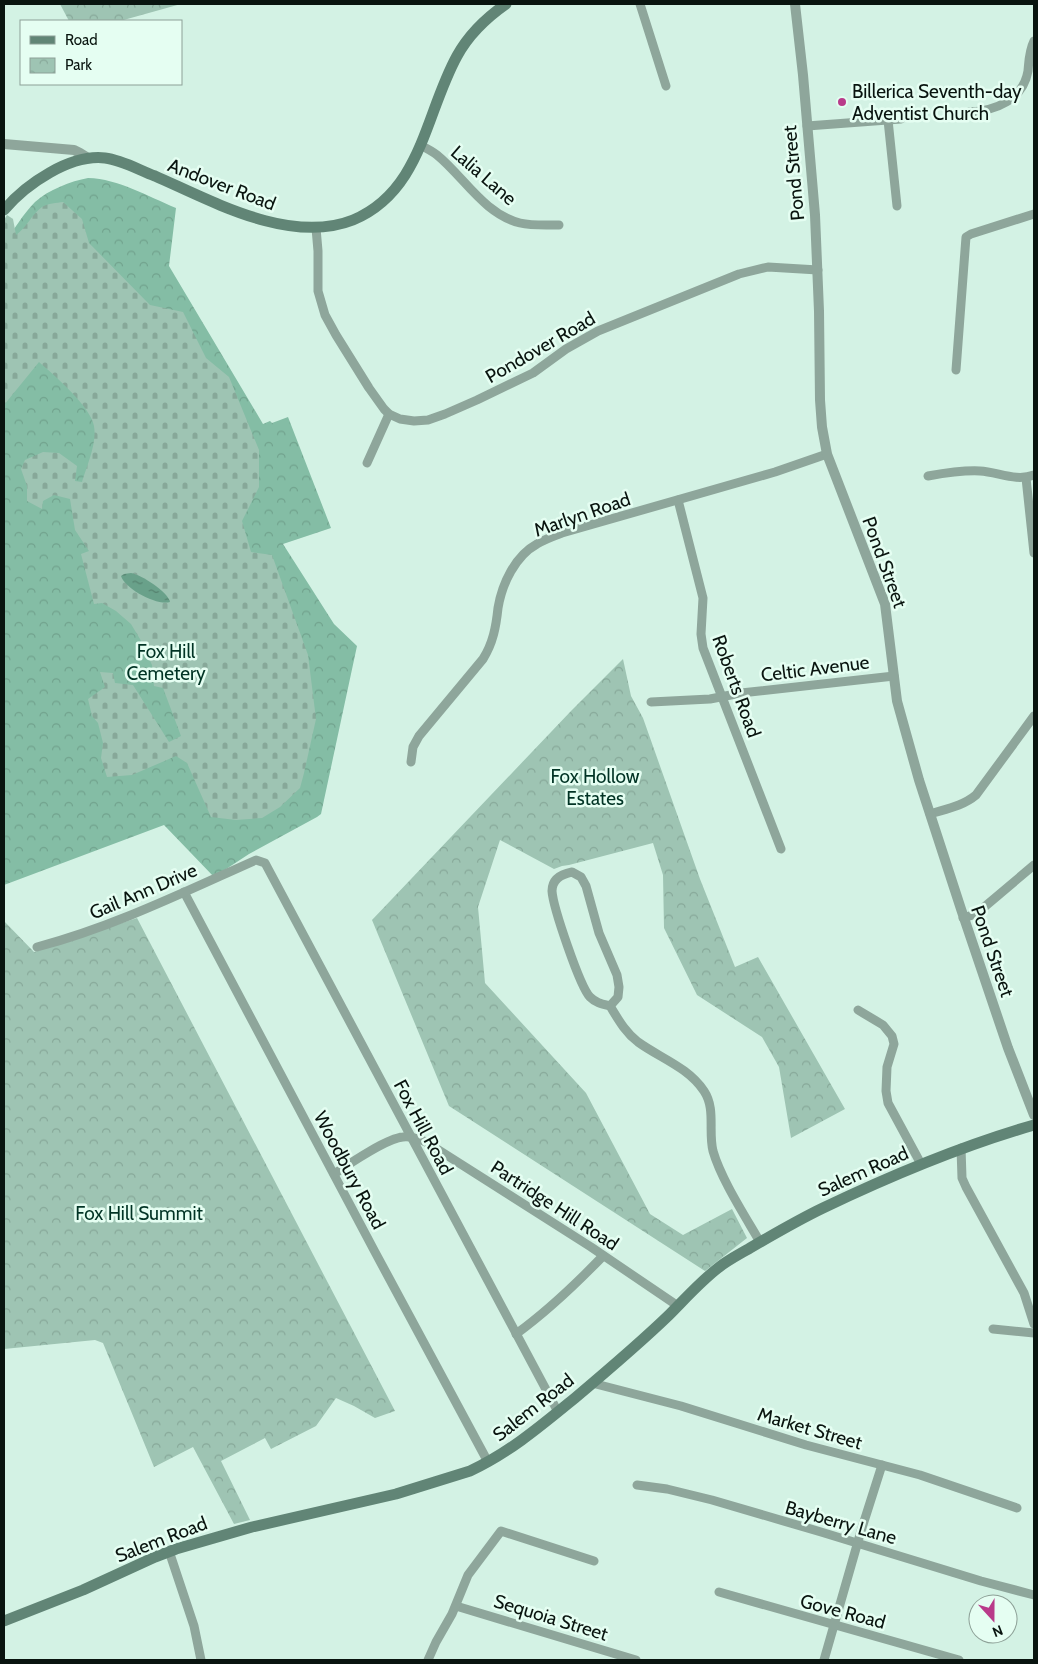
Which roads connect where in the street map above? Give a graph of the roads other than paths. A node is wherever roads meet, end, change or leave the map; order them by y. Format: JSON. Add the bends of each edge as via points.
{"nodes":[{"id":1,"x":506,"y":4,"type":"edge"},
{"id":2,"x":640,"y":4,"type":"edge"},
{"id":3,"x":795,"y":4,"type":"edge"},
{"id":4,"x":1034,"y":41,"type":"edge"},
{"id":5,"x":666,"y":86,"type":"dead end"},
{"id":6,"x":969,"y":112,"type":"dead end"},
{"id":7,"x":902,"y":119,"type":"dead end"},
{"id":8,"x":888,"y":120,"type":"junction"},
{"id":9,"x":807,"y":126,"type":"junction"},
{"id":10,"x":4,"y":144,"type":"edge"},
{"id":11,"x":420,"y":145,"type":"junction"},
{"id":12,"x":88,"y":158,"type":"junction"},
{"id":13,"x":897,"y":206,"type":"dead end"},
{"id":14,"x":4,"y":210,"type":"edge"},
{"id":15,"x":1034,"y":214,"type":"edge"},
{"id":16,"x":559,"y":225,"type":"dead end"},
{"id":17,"x":316,"y":228,"type":"junction"},
{"id":18,"x":818,"y":270,"type":"junction"},
{"id":19,"x":956,"y":370,"type":"dead end"},
{"id":20,"x":389,"y":414,"type":"junction"},
{"id":21,"x":827,"y":454,"type":"junction"},
{"id":22,"x":367,"y":464,"type":"dead end"},
{"id":23,"x":928,"y":476,"type":"dead end"},
{"id":24,"x":1030,"y":476,"type":"edge"},
{"id":25,"x":678,"y":500,"type":"junction"},
{"id":26,"x":1034,"y":553,"type":"edge"},
{"id":27,"x":894,"y":676,"type":"junction"},
{"id":28,"x":721,"y":697,"type":"junction"},
{"id":29,"x":650,"y":702,"type":"dead end"},
{"id":30,"x":1034,"y":716,"type":"edge"},
{"id":31,"x":411,"y":762,"type":"dead end"},
{"id":32,"x":930,"y":814,"type":"junction"},
{"id":33,"x":781,"y":849,"type":"dead end"},
{"id":34,"x":260,"y":860,"type":"joint"},
{"id":35,"x":1033,"y":869,"type":"edge"},
{"id":36,"x":184,"y":892,"type":"junction"},
{"id":37,"x":963,"y":918,"type":"junction"},
{"id":38,"x":37,"y":948,"type":"dead end"},
{"id":39,"x":610,"y":1006,"type":"junction"},
{"id":40,"x":858,"y":1010,"type":"dead end"},
{"id":41,"x":1034,"y":1114,"type":"edge"},
{"id":42,"x":1034,"y":1125,"type":"edge"},
{"id":43,"x":412,"y":1138,"type":"junction"},
{"id":44,"x":961,"y":1148,"type":"junction"},
{"id":45,"x":921,"y":1164,"type":"junction"},
{"id":46,"x":334,"y":1174,"type":"junction"},
{"id":47,"x":760,"y":1242,"type":"junction"},
{"id":48,"x":604,"y":1256,"type":"junction"},
{"id":49,"x":678,"y":1306,"type":"junction"},
{"id":50,"x":1034,"y":1324,"type":"edge"},
{"id":51,"x":994,"y":1329,"type":"dead end"},
{"id":52,"x":1034,"y":1333,"type":"edge"},
{"id":53,"x":516,"y":1334,"type":"junction"},
{"id":54,"x":592,"y":1384,"type":"junction"},
{"id":55,"x":558,"y":1412,"type":"junction"},
{"id":56,"x":488,"y":1462,"type":"junction"},
{"id":57,"x":882,"y":1465,"type":"junction"},
{"id":58,"x":637,"y":1485,"type":"dead end"},
{"id":59,"x":1018,"y":1508,"type":"dead end"},
{"id":60,"x":857,"y":1543,"type":"junction"},
{"id":61,"x":169,"y":1551,"type":"junction"},
{"id":62,"x":594,"y":1561,"type":"dead end"},
{"id":63,"x":719,"y":1592,"type":"dead end"},
{"id":64,"x":1034,"y":1595,"type":"edge"},
{"id":65,"x":456,"y":1606,"type":"junction"},
{"id":66,"x":4,"y":1621,"type":"edge"},
{"id":67,"x":834,"y":1626,"type":"junction"},
{"id":68,"x":201,"y":1660,"type":"edge"},
{"id":69,"x":428,"y":1660,"type":"edge"},
{"id":70,"x":636,"y":1660,"type":"edge"},
{"id":71,"x":824,"y":1660,"type":"edge"},
{"id":72,"x":959,"y":1660,"type":"edge"}],
"edges":[{"from":1,"to":11,"type":"main road","name":"Andover Road","via":[[481,24],[463,45],[450,68]]},
{"from":2,"to":5,"type":"street"},
{"from":3,"to":9,"type":"street","name":"Pond Street"},
{"from":4,"to":6,"type":"street","via":[[1022,89],[990,110]]},
{"from":7,"to":8,"type":"street"},
{"from":8,"to":9,"type":"street"},
{"from":8,"to":13,"type":"street"},
{"from":9,"to":18,"type":"street","name":"Pond Street"},
{"from":10,"to":12,"type":"street","via":[[74,150]]},
{"from":11,"to":16,"type":"street","name":"Lalia Lane","via":[[436,155],[501,215],[527,224]]},
{"from":11,"to":17,"type":"main road","name":"Andover Road","via":[[403,179],[384,201],[350,221]]},
{"from":12,"to":14,"type":"main road","name":"Andover Road","via":[[39,179]]},
{"from":12,"to":17,"type":"main road","name":"Andover Road","via":[[124,163],[261,219]]},
{"from":15,"to":19,"type":"street","via":[[966,237]]},
{"from":17,"to":20,"type":"street","via":[[322,309],[369,388]]},
{"from":18,"to":20,"type":"street","name":"Pondover Road","via":[[773,267],[746,272],[598,331],[526,377],[444,414],[414,421]]},
{"from":18,"to":21,"type":"street","name":"Pond Street","via":[[820,400]]},
{"from":20,"to":22,"type":"street"},
{"from":21,"to":25,"type":"street","name":"Marlyn Road"},
{"from":21,"to":27,"type":"street","name":"Pond Street","via":[[885,604]]},
{"from":23,"to":24,"type":"street","via":[[980,471],[1018,478]]},
{"from":24,"to":26,"type":"street"},
{"from":25,"to":28,"type":"street","name":"Roberts Road","via":[[703,598],[703,648]]},
{"from":25,"to":31,"type":"street","name":"Marlyn Road","via":[[562,533],[537,544],[526,553],[503,587],[488,651],[419,736]]},
{"from":27,"to":28,"type":"street","name":"Celtic Avenue"},
{"from":27,"to":32,"type":"street","name":"Pond Street","via":[[904,729]]},
{"from":28,"to":29,"type":"street","name":"Celtic Avenue"},
{"from":28,"to":33,"type":"street","name":"Roberts Road"},
{"from":30,"to":32,"type":"street","via":[[976,795],[961,805]]},
{"from":32,"to":37,"type":"street","name":"Pond Street"},
{"from":34,"to":36,"type":"street","name":"Gail Ann Drive"},
{"from":34,"to":43,"type":"street","name":"Fox Hill Road","via":[[265,863]]},
{"from":35,"to":37,"type":"street","via":[[976,914]]},
{"from":36,"to":38,"type":"street","name":"Gail Ann Drive","via":[[87,932]]},
{"from":36,"to":46,"type":"street","name":"Woodbury Road"},
{"from":37,"to":41,"type":"street","name":"Pond Street"},
{"from":39,"to":39,"type":"street","via":[[597,1003],[588,995],[566,945],[552,890],[563,874],[572,872],[581,877],[586,886],[598,933],[620,987],[618,997]]},
{"from":39,"to":47,"type":"street","via":[[628,1033],[681,1068],[704,1091],[711,1110],[713,1149],[719,1166]]},
{"from":40,"to":45,"type":"street","via":[[883,1025],[892,1036],[894,1044],[887,1067],[888,1103]]},
{"from":42,"to":44,"type":"main road","name":"Salem Road"},
{"from":43,"to":46,"type":"street","via":[[403,1137],[377,1148]]},
{"from":43,"to":48,"type":"street","name":"Partridge Hill Road","via":[[426,1142]]},
{"from":43,"to":53,"type":"street","name":"Fox Hill Road"},
{"from":44,"to":45,"type":"main road","name":"Salem Road"},
{"from":44,"to":50,"type":"street","via":[[962,1178],[1024,1294]]},
{"from":45,"to":47,"type":"main road","name":"Salem Road","via":[[805,1217]]},
{"from":46,"to":56,"type":"street","name":"Woodbury Road"},
{"from":47,"to":49,"type":"main road","name":"Salem Road","via":[[720,1267]]},
{"from":48,"to":49,"type":"street","name":"Partridge Hill Road"},
{"from":48,"to":53,"type":"street","via":[[568,1292]]},
{"from":49,"to":54,"type":"main road","name":"Salem Road"},
{"from":51,"to":52,"type":"street"},
{"from":53,"to":55,"type":"street","name":"Fox Hill Road"},
{"from":54,"to":55,"type":"main road","name":"Salem Road"},
{"from":54,"to":57,"type":"street","name":"Market Street","via":[[681,1406]]},
{"from":55,"to":56,"type":"main road","name":"Salem Road"},
{"from":56,"to":61,"type":"main road","name":"Salem Road","via":[[470,1471],[396,1494],[252,1527]]},
{"from":57,"to":59,"type":"street","name":"Market Street"},
{"from":57,"to":60,"type":"street"},
{"from":58,"to":60,"type":"street","name":"Bayberry Lane","via":[[712,1500]]},
{"from":60,"to":64,"type":"street","name":"Bayberry Lane"},
{"from":60,"to":67,"type":"street"},
{"from":61,"to":66,"type":"main road","name":"Salem Road"},
{"from":61,"to":68,"type":"street","via":[[194,1626]]},
{"from":62,"to":65,"type":"street","via":[[501,1531],[468,1575]]},
{"from":63,"to":67,"type":"street","name":"Gove Road"},
{"from":65,"to":69,"type":"street"},
{"from":65,"to":70,"type":"street","name":"Sequoia Street"},
{"from":67,"to":71,"type":"street"},
{"from":67,"to":72,"type":"street","name":"Gove Road"}]}
